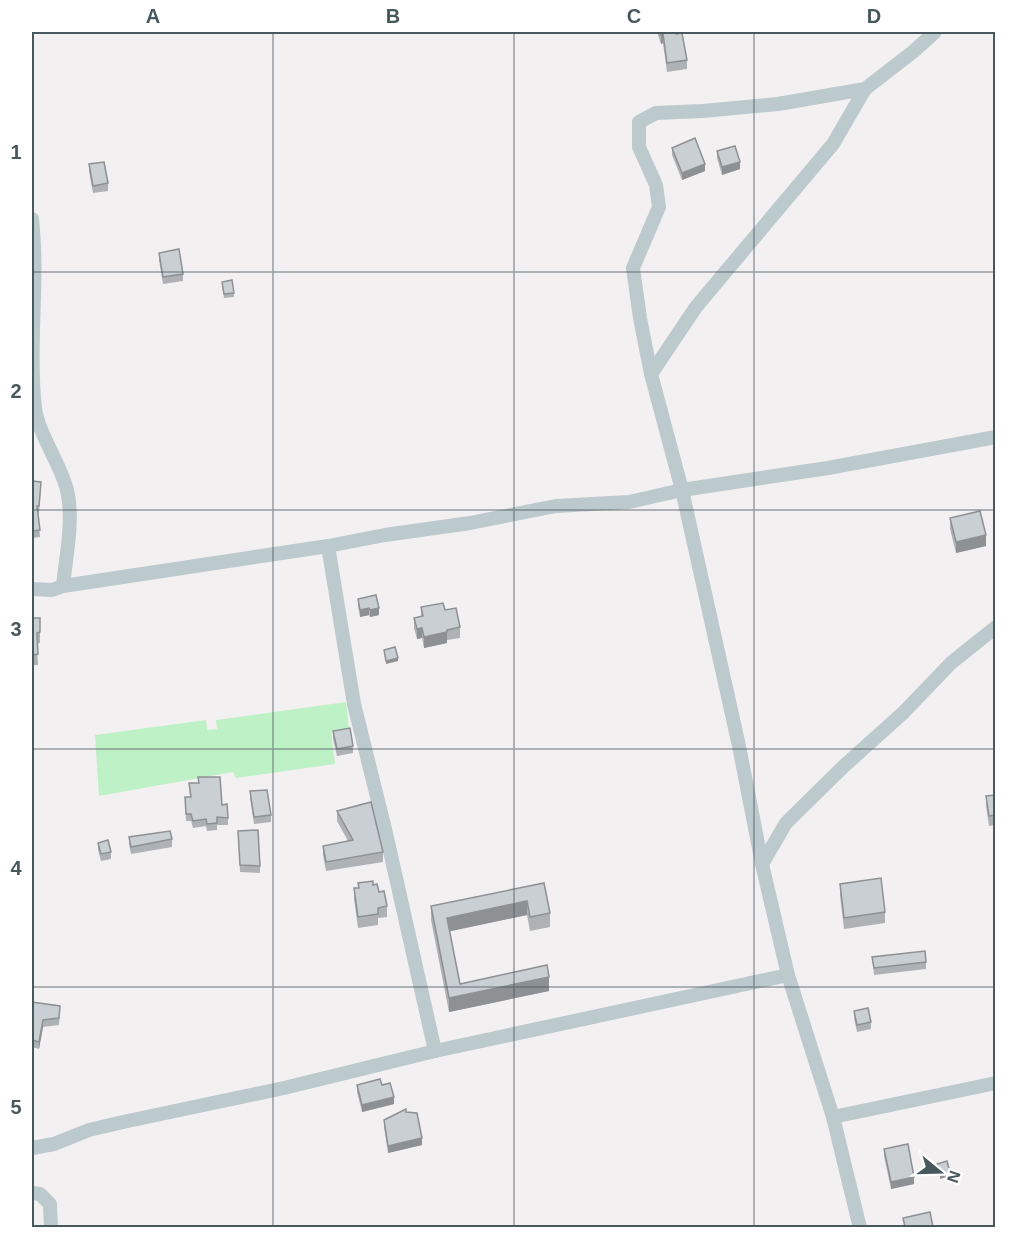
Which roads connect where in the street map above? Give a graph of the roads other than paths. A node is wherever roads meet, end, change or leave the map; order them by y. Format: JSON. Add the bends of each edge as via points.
{"nodes":[{"id":1,"x":935,"y":32,"type":"edge"},
{"id":2,"x":865,"y":88,"type":"junction"},
{"id":3,"x":32,"y":219,"type":"edge"},
{"id":4,"x":651,"y":374,"type":"junction"},
{"id":5,"x":996,"y":437,"type":"edge"},
{"id":6,"x":682,"y":490,"type":"junction"},
{"id":7,"x":328,"y":546,"type":"junction"},
{"id":8,"x":63,"y":586,"type":"junction"},
{"id":9,"x":32,"y":589,"type":"edge"},
{"id":10,"x":996,"y":627,"type":"edge"},
{"id":11,"x":762,"y":864,"type":"junction"},
{"id":12,"x":789,"y":975,"type":"junction"},
{"id":13,"x":435,"y":1051,"type":"junction"},
{"id":14,"x":996,"y":1083,"type":"edge"},
{"id":15,"x":833,"y":1117,"type":"junction"},
{"id":16,"x":32,"y":1148,"type":"edge"},
{"id":17,"x":32,"y":1193,"type":"edge"},
{"id":18,"x":51,"y":1227,"type":"edge"},
{"id":19,"x":860,"y":1227,"type":"edge"}],
"edges":[{"from":1,"to":2,"type":"street"},
{"from":2,"to":4,"type":"street","via":[[833,144],[696,307]]},
{"from":2,"to":4,"type":"street","via":[[778,104],[656,113],[639,122],[639,147],[656,185],[659,207],[633,268]]},
{"from":3,"to":8,"type":"street","via":[[36,411],[67,489],[69,508]]},
{"from":4,"to":6,"type":"street"},
{"from":5,"to":6,"type":"street"},
{"from":6,"to":7,"type":"street","via":[[629,502],[556,506]]},
{"from":6,"to":11,"type":"street"},
{"from":7,"to":8,"type":"street"},
{"from":7,"to":13,"type":"street","via":[[354,704]]},
{"from":8,"to":9,"type":"street"},
{"from":10,"to":11,"type":"street","via":[[951,663],[786,823]]},
{"from":11,"to":12,"type":"street"},
{"from":12,"to":13,"type":"street"},
{"from":12,"to":15,"type":"street"},
{"from":13,"to":16,"type":"street","via":[[89,1130]]},
{"from":14,"to":15,"type":"street"},
{"from":15,"to":19,"type":"street"},
{"from":17,"to":18,"type":"street","via":[[40,1194],[50,1204]]}]}
